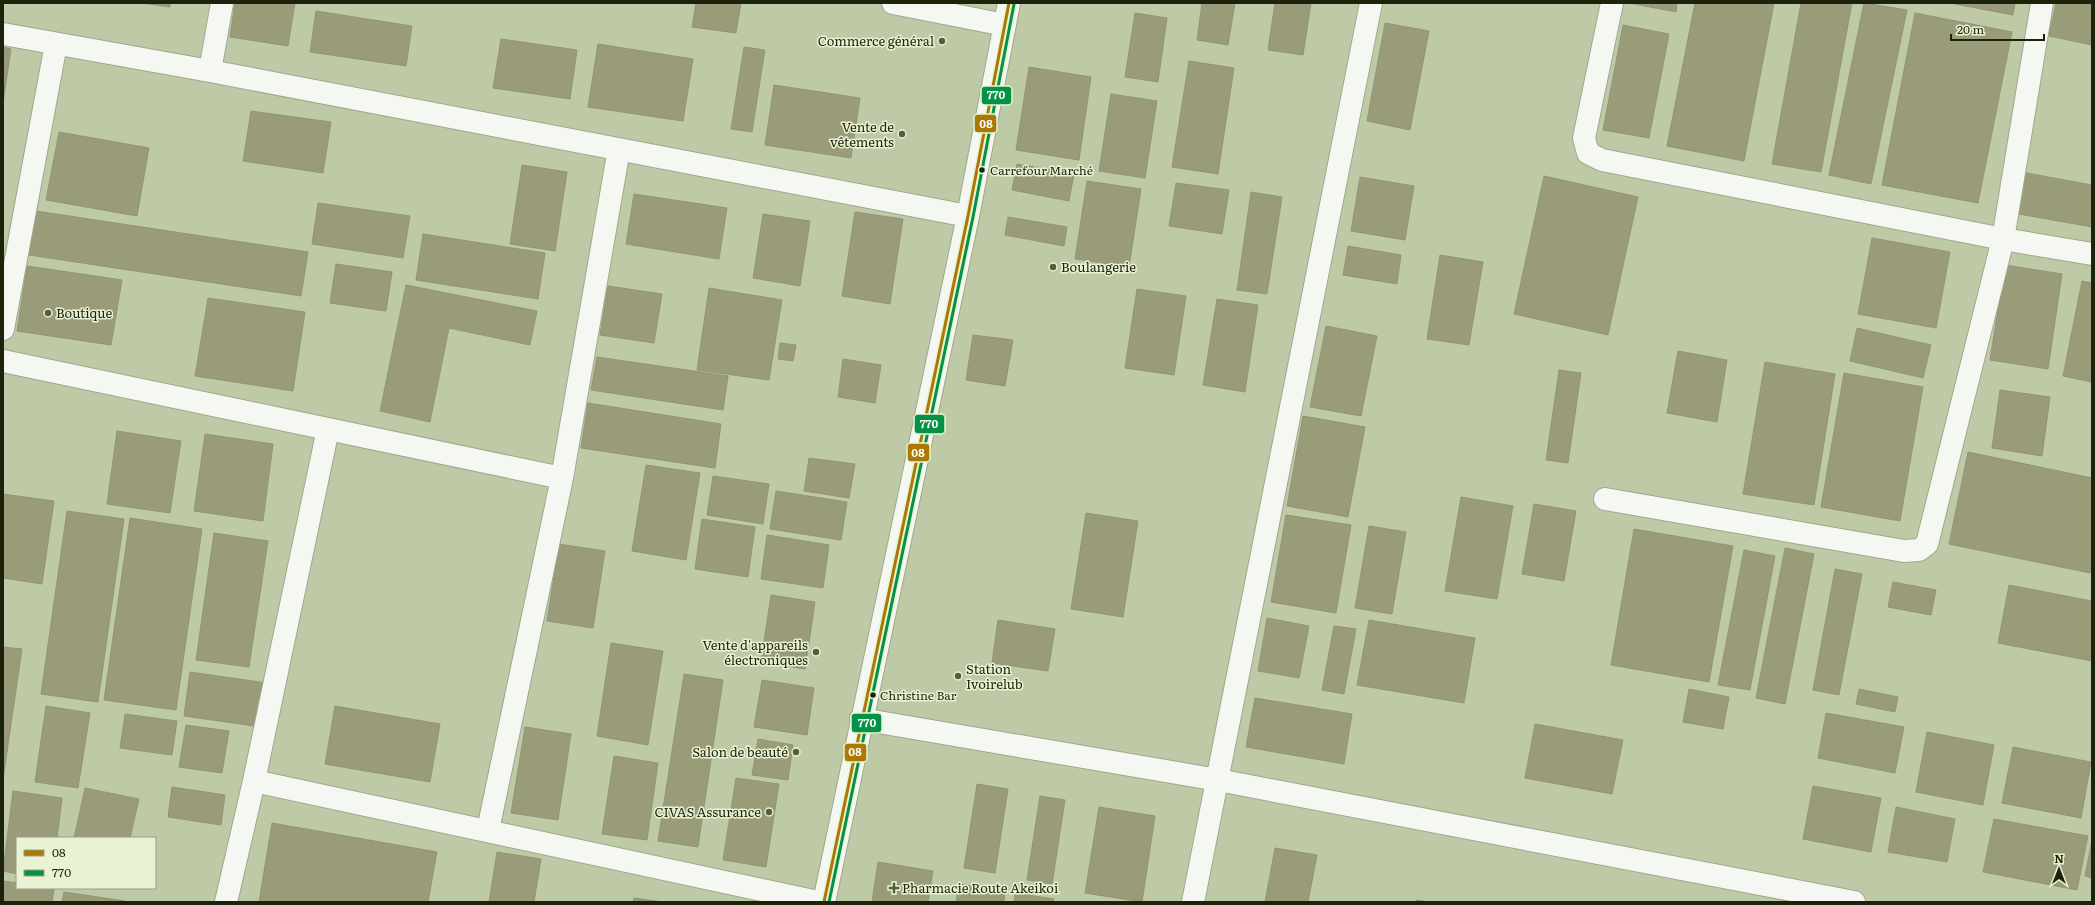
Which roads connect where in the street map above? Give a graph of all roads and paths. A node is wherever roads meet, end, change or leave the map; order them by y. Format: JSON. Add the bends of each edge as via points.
{"nodes":[{"id":1,"x":222,"y":3,"type":"edge"},
{"id":2,"x":893,"y":3,"type":"edge"},
{"id":3,"x":1010,"y":3,"type":"edge"},
{"id":4,"x":1372,"y":3,"type":"edge"},
{"id":5,"x":1612,"y":3,"type":"edge"},
{"id":6,"x":2042,"y":3,"type":"edge"},
{"id":7,"x":1005,"y":24,"type":"junction"},
{"id":8,"x":3,"y":34,"type":"edge"},
{"id":9,"x":56,"y":44,"type":"junction"},
{"id":10,"x":210,"y":71,"type":"junction"},
{"id":11,"x":619,"y":149,"type":"junction"},
{"id":12,"x":968,"y":216,"type":"junction"},
{"id":13,"x":2004,"y":239,"type":"junction"},
{"id":14,"x":2092,"y":254,"type":"edge"},
{"id":15,"x":3,"y":329,"type":"edge"},
{"id":16,"x":3,"y":360,"type":"edge"},
{"id":17,"x":328,"y":429,"type":"junction"},
{"id":18,"x":562,"y":478,"type":"junction"},
{"id":19,"x":1604,"y":499,"type":"dead end"},
{"id":20,"x":861,"y":719,"type":"junction"},
{"id":21,"x":1218,"y":780,"type":"junction"},
{"id":22,"x":254,"y":781,"type":"junction"},
{"id":23,"x":488,"y":830,"type":"junction"},
{"id":24,"x":226,"y":902,"type":"edge"},
{"id":25,"x":818,"y":902,"type":"edge"},
{"id":26,"x":824,"y":902,"type":"edge"},
{"id":27,"x":1193,"y":902,"type":"edge"},
{"id":28,"x":1854,"y":902,"type":"edge"}],
"edges":[{"from":1,"to":10,"type":"street"},
{"from":2,"to":7,"type":"street"},
{"from":3,"to":7,"type":"street"},
{"from":4,"to":21,"type":"street"},
{"from":5,"to":13,"type":"street","via":[[1584,138],[1588,153],[1602,160]]},
{"from":6,"to":13,"type":"street"},
{"from":7,"to":12,"type":"street"},
{"from":8,"to":9,"type":"street"},
{"from":9,"to":10,"type":"street"},
{"from":9,"to":15,"type":"street"},
{"from":10,"to":11,"type":"street"},
{"from":11,"to":12,"type":"street"},
{"from":11,"to":18,"type":"street"},
{"from":12,"to":20,"type":"street"},
{"from":13,"to":14,"type":"street"},
{"from":13,"to":19,"type":"street","via":[[1927,544],[1919,550],[1904,551]]},
{"from":16,"to":17,"type":"street"},
{"from":17,"to":18,"type":"street"},
{"from":17,"to":22,"type":"street"},
{"from":18,"to":23,"type":"street"},
{"from":20,"to":21,"type":"street"},
{"from":20,"to":26,"type":"street"},
{"from":21,"to":27,"type":"street"},
{"from":21,"to":28,"type":"street"},
{"from":22,"to":23,"type":"street"},
{"from":22,"to":24,"type":"street"},
{"from":23,"to":25,"type":"street"}]}
